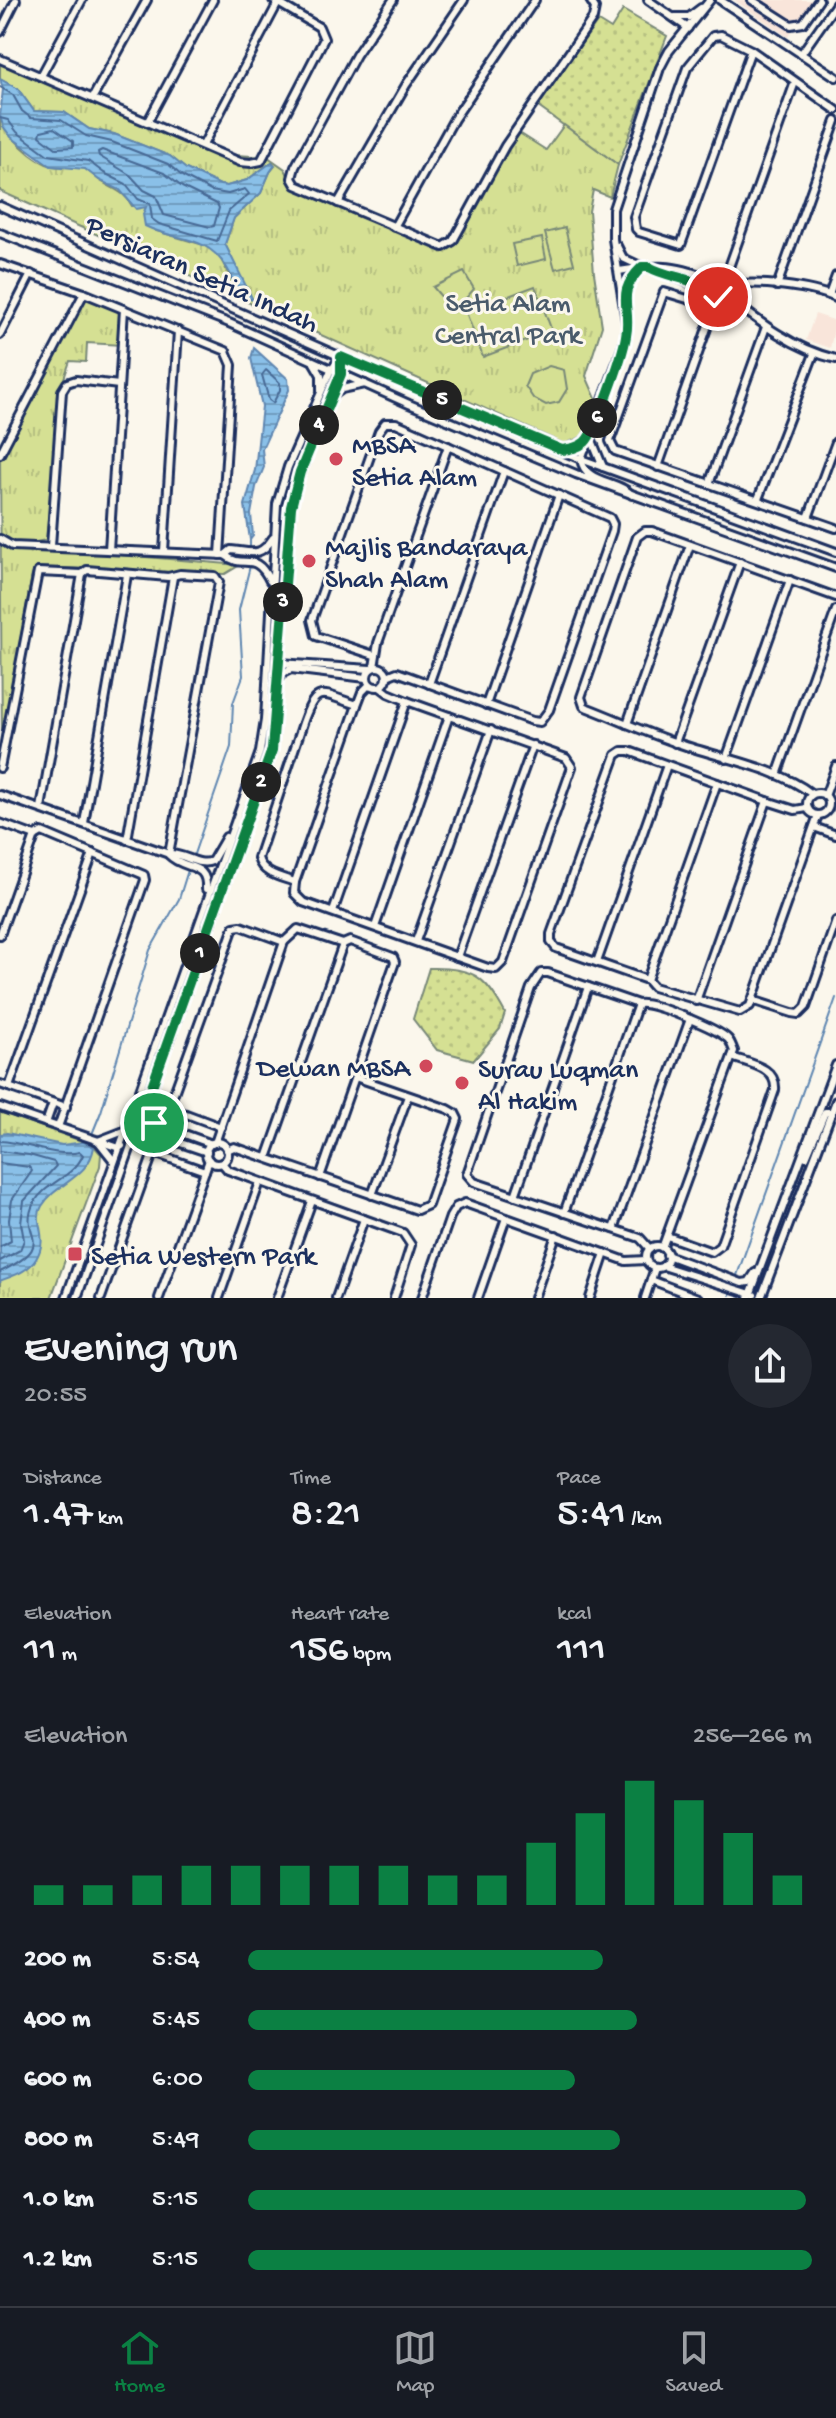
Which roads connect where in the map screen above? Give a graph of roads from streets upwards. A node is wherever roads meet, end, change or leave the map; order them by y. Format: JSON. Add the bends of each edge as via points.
{"nodes":[{"id":1,"x":16,"y":0,"type":"edge"},
{"id":2,"x":82,"y":0,"type":"edge"},
{"id":3,"x":147,"y":0,"type":"edge"},
{"id":4,"x":213,"y":0,"type":"edge"},
{"id":5,"x":393,"y":0,"type":"edge"},
{"id":6,"x":464,"y":0,"type":"edge"},
{"id":7,"x":535,"y":0,"type":"edge"},
{"id":8,"x":590,"y":0,"type":"edge"},
{"id":9,"x":648,"y":0,"type":"edge"},
{"id":10,"x":710,"y":0,"type":"edge"},
{"id":11,"x":720,"y":0,"type":"edge"},
{"id":12,"x":752,"y":0,"type":"edge"},
{"id":13,"x":819,"y":0,"type":"edge"},
{"id":14,"x":276,"y":2,"type":"edge"},
{"id":15,"x":730,"y":3,"type":"edge"},
{"id":16,"x":836,"y":4,"type":"edge"},
{"id":17,"x":672,"y":16,"type":"junction"},
{"id":18,"x":688,"y":28,"type":"junction"},
{"id":19,"x":0,"y":32,"type":"edge"},
{"id":20,"x":751,"y":50,"type":"junction"},
{"id":21,"x":669,"y":51,"type":"junction"},
{"id":22,"x":801,"y":54,"type":"junction"},
{"id":23,"x":0,"y":59,"type":"edge"},
{"id":24,"x":41,"y":76,"type":"junction"},
{"id":25,"x":836,"y":77,"type":"edge"},
{"id":26,"x":795,"y":82,"type":"junction"},
{"id":27,"x":93,"y":97,"type":"junction"},
{"id":28,"x":836,"y":110,"type":"edge"},
{"id":29,"x":148,"y":121,"type":"junction"},
{"id":30,"x":836,"y":121,"type":"edge"},
{"id":31,"x":203,"y":145,"type":"junction"},
{"id":32,"x":338,"y":203,"type":"junction"},
{"id":33,"x":0,"y":206,"type":"edge"},
{"id":34,"x":394,"y":227,"type":"junction"},
{"id":35,"x":0,"y":233,"type":"edge"},
{"id":36,"x":613,"y":239,"type":"junction"},
{"id":37,"x":0,"y":264,"type":"edge"},
{"id":38,"x":646,"y":267,"type":"junction"},
{"id":39,"x":619,"y":271,"type":"junction"},
{"id":40,"x":31,"y":274,"type":"junction"},
{"id":41,"x":836,"y":276,"type":"edge"},
{"id":42,"x":723,"y":283,"type":"junction"},
{"id":43,"x":777,"y":286,"type":"junction"},
{"id":44,"x":84,"y":293,"type":"junction"},
{"id":45,"x":715,"y":294,"type":"junction"},
{"id":46,"x":727,"y":296,"type":"junction"},
{"id":47,"x":833,"y":296,"type":"edge"},
{"id":48,"x":624,"y":304,"type":"junction"},
{"id":49,"x":714,"y":307,"type":"junction"},
{"id":50,"x":124,"y":309,"type":"junction"},
{"id":51,"x":766,"y":327,"type":"junction"},
{"id":52,"x":178,"y":331,"type":"junction"},
{"id":53,"x":0,"y":335,"type":"edge"},
{"id":54,"x":814,"y":354,"type":"junction"},
{"id":55,"x":341,"y":357,"type":"junction"},
{"id":56,"x":836,"y":359,"type":"edge"},
{"id":57,"x":313,"y":361,"type":"junction"},
{"id":58,"x":331,"y":370,"type":"junction"},
{"id":59,"x":341,"y":374,"type":"junction"},
{"id":60,"x":365,"y":384,"type":"junction"},
{"id":61,"x":119,"y":385,"type":"junction"},
{"id":62,"x":321,"y":393,"type":"junction"},
{"id":63,"x":331,"y":397,"type":"junction"},
{"id":64,"x":591,"y":434,"type":"junction"},
{"id":65,"x":836,"y":442,"type":"edge"},
{"id":66,"x":448,"y":446,"type":"junction"},
{"id":67,"x":562,"y":450,"type":"junction"},
{"id":68,"x":0,"y":454,"type":"edge"},
{"id":69,"x":581,"y":459,"type":"junction"},
{"id":70,"x":603,"y":467,"type":"junction"},
{"id":71,"x":658,"y":467,"type":"junction"},
{"id":72,"x":504,"y":471,"type":"junction"},
{"id":73,"x":709,"y":484,"type":"junction"},
{"id":74,"x":559,"y":495,"type":"junction"},
{"id":75,"x":635,"y":497,"type":"junction"},
{"id":76,"x":758,"y":499,"type":"junction"},
{"id":77,"x":808,"y":518,"type":"junction"},
{"id":78,"x":836,"y":528,"type":"edge"},
{"id":79,"x":274,"y":536,"type":"junction"},
{"id":80,"x":0,"y":539,"type":"edge"},
{"id":81,"x":690,"y":545,"type":"junction"},
{"id":82,"x":51,"y":546,"type":"junction"},
{"id":83,"x":109,"y":550,"type":"junction"},
{"id":84,"x":164,"y":551,"type":"junction"},
{"id":85,"x":836,"y":552,"type":"edge"},
{"id":86,"x":223,"y":555,"type":"junction"},
{"id":87,"x":740,"y":562,"type":"junction"},
{"id":88,"x":836,"y":568,"type":"edge"},
{"id":89,"x":82,"y":574,"type":"junction"},
{"id":90,"x":127,"y":575,"type":"junction"},
{"id":91,"x":173,"y":577,"type":"junction"},
{"id":92,"x":790,"y":580,"type":"junction"},
{"id":93,"x":271,"y":583,"type":"junction"},
{"id":94,"x":836,"y":597,"type":"edge"},
{"id":95,"x":836,"y":610,"type":"edge"},
{"id":96,"x":280,"y":647,"type":"junction"},
{"id":97,"x":374,"y":655,"type":"junction"},
{"id":98,"x":279,"y":663,"type":"junction"},
{"id":99,"x":294,"y":663,"type":"junction"},
{"id":100,"x":372,"y":668,"type":"junction"},
{"id":101,"x":319,"y":670,"type":"junction"},
{"id":102,"x":387,"y":676,"type":"junction"},
{"id":103,"x":278,"y":681,"type":"junction"},
{"id":104,"x":368,"y":681,"type":"junction"},
{"id":105,"x":429,"y":684,"type":"junction"},
{"id":106,"x":380,"y":687,"type":"junction"},
{"id":107,"x":407,"y":701,"type":"junction"},
{"id":108,"x":357,"y":705,"type":"junction"},
{"id":109,"x":486,"y":705,"type":"junction"},
{"id":110,"x":449,"y":716,"type":"junction"},
{"id":111,"x":265,"y":720,"type":"junction"},
{"id":112,"x":627,"y":724,"type":"junction"},
{"id":113,"x":491,"y":730,"type":"junction"},
{"id":114,"x":675,"y":743,"type":"junction"},
{"id":115,"x":533,"y":745,"type":"junction"},
{"id":116,"x":726,"y":759,"type":"junction"},
{"id":117,"x":667,"y":765,"type":"junction"},
{"id":118,"x":836,"y":766,"type":"edge"},
{"id":119,"x":0,"y":768,"type":"edge"},
{"id":120,"x":777,"y":775,"type":"junction"},
{"id":121,"x":262,"y":779,"type":"junction"},
{"id":122,"x":717,"y":783,"type":"junction"},
{"id":123,"x":833,"y":786,"type":"edge"},
{"id":124,"x":812,"y":794,"type":"junction"},
{"id":125,"x":0,"y":795,"type":"edge"},
{"id":126,"x":767,"y":801,"type":"junction"},
{"id":127,"x":830,"y":801,"type":"edge"},
{"id":128,"x":41,"y":808,"type":"junction"},
{"id":129,"x":807,"y":808,"type":"junction"},
{"id":130,"x":821,"y":814,"type":"junction"},
{"id":131,"x":836,"y":817,"type":"edge"},
{"id":132,"x":236,"y":818,"type":"junction"},
{"id":133,"x":0,"y":823,"type":"edge"},
{"id":134,"x":84,"y":823,"type":"junction"},
{"id":135,"x":233,"y":827,"type":"junction"},
{"id":136,"x":814,"y":827,"type":"junction"},
{"id":137,"x":836,"y":835,"type":"edge"},
{"id":138,"x":35,"y":836,"type":"junction"},
{"id":139,"x":127,"y":840,"type":"junction"},
{"id":140,"x":93,"y":853,"type":"junction"},
{"id":141,"x":169,"y":854,"type":"junction"},
{"id":142,"x":197,"y":865,"type":"junction"},
{"id":143,"x":295,"y":882,"type":"junction"},
{"id":144,"x":333,"y":912,"type":"junction"},
{"id":145,"x":199,"y":920,"type":"junction"},
{"id":146,"x":836,"y":921,"type":"edge"},
{"id":147,"x":375,"y":927,"type":"junction"},
{"id":148,"x":0,"y":935,"type":"edge"},
{"id":149,"x":416,"y":941,"type":"junction"},
{"id":150,"x":284,"y":942,"type":"junction"},
{"id":151,"x":343,"y":944,"type":"junction"},
{"id":152,"x":457,"y":957,"type":"junction"},
{"id":153,"x":597,"y":962,"type":"junction"},
{"id":154,"x":647,"y":980,"type":"junction"},
{"id":155,"x":588,"y":987,"type":"junction"},
{"id":156,"x":696,"y":1001,"type":"junction"},
{"id":157,"x":751,"y":1003,"type":"junction"},
{"id":158,"x":638,"y":1004,"type":"junction"},
{"id":159,"x":690,"y":1019,"type":"junction"},
{"id":160,"x":733,"y":1054,"type":"junction"},
{"id":161,"x":836,"y":1065,"type":"edge"},
{"id":162,"x":355,"y":1077,"type":"junction"},
{"id":163,"x":0,"y":1084,"type":"edge"},
{"id":164,"x":9,"y":1087,"type":"junction"},
{"id":165,"x":408,"y":1096,"type":"junction"},
{"id":166,"x":836,"y":1101,"type":"edge"},
{"id":167,"x":53,"y":1103,"type":"junction"},
{"id":168,"x":146,"y":1103,"type":"junction"},
{"id":169,"x":0,"y":1107,"type":"edge"},
{"id":170,"x":66,"y":1107,"type":"junction"},
{"id":171,"x":832,"y":1112,"type":"junction"},
{"id":172,"x":46,"y":1123,"type":"junction"},
{"id":173,"x":58,"y":1127,"type":"junction"},
{"id":174,"x":221,"y":1127,"type":"junction"},
{"id":175,"x":125,"y":1130,"type":"junction"},
{"id":176,"x":136,"y":1132,"type":"junction"},
{"id":177,"x":192,"y":1138,"type":"junction"},
{"id":178,"x":96,"y":1140,"type":"junction"},
{"id":179,"x":214,"y":1143,"type":"junction"},
{"id":180,"x":130,"y":1146,"type":"junction"},
{"id":181,"x":189,"y":1147,"type":"junction"},
{"id":182,"x":119,"y":1148,"type":"junction"},
{"id":183,"x":227,"y":1150,"type":"junction"},
{"id":184,"x":208,"y":1156,"type":"junction"},
{"id":185,"x":267,"y":1158,"type":"junction"},
{"id":186,"x":114,"y":1161,"type":"junction"},
{"id":187,"x":222,"y":1163,"type":"junction"},
{"id":188,"x":800,"y":1167,"type":"junction"},
{"id":189,"x":205,"y":1171,"type":"junction"},
{"id":190,"x":320,"y":1177,"type":"junction"},
{"id":191,"x":260,"y":1182,"type":"junction"},
{"id":192,"x":372,"y":1195,"type":"junction"},
{"id":193,"x":515,"y":1196,"type":"junction"},
{"id":194,"x":312,"y":1201,"type":"junction"},
{"id":195,"x":564,"y":1213,"type":"junction"},
{"id":196,"x":780,"y":1215,"type":"junction"},
{"id":197,"x":506,"y":1218,"type":"junction"},
{"id":198,"x":364,"y":1219,"type":"junction"},
{"id":199,"x":614,"y":1229,"type":"junction"},
{"id":200,"x":556,"y":1235,"type":"junction"},
{"id":201,"x":667,"y":1236,"type":"junction"},
{"id":202,"x":662,"y":1248,"type":"junction"},
{"id":203,"x":650,"y":1249,"type":"junction"},
{"id":204,"x":605,"y":1253,"type":"junction"},
{"id":205,"x":667,"y":1255,"type":"junction"},
{"id":206,"x":646,"y":1260,"type":"junction"},
{"id":207,"x":695,"y":1265,"type":"junction"},
{"id":208,"x":663,"y":1266,"type":"junction"},
{"id":209,"x":655,"y":1268,"type":"junction"},
{"id":210,"x":692,"y":1275,"type":"junction"},
{"id":211,"x":651,"y":1280,"type":"junction"},
{"id":212,"x":741,"y":1293,"type":"edge"},
{"id":213,"x":750,"y":1296,"type":"edge"},
{"id":214,"x":697,"y":1297,"type":"edge"},
{"id":215,"x":761,"y":1297,"type":"edge"},
{"id":216,"x":66,"y":1298,"type":"edge"},
{"id":217,"x":77,"y":1298,"type":"edge"},
{"id":218,"x":101,"y":1298,"type":"edge"},
{"id":219,"x":159,"y":1298,"type":"edge"},
{"id":220,"x":219,"y":1298,"type":"edge"},
{"id":221,"x":277,"y":1298,"type":"edge"},
{"id":222,"x":336,"y":1298,"type":"edge"},
{"id":223,"x":394,"y":1298,"type":"edge"},
{"id":224,"x":422,"y":1298,"type":"edge"},
{"id":225,"x":478,"y":1298,"type":"edge"},
{"id":226,"x":534,"y":1298,"type":"edge"},
{"id":227,"x":590,"y":1298,"type":"edge"},
{"id":228,"x":645,"y":1298,"type":"edge"}],
"edges":[{"from":1,"to":19,"type":"street"},
{"from":2,"to":24,"type":"street"},
{"from":3,"to":27,"type":"street"},
{"from":4,"to":29,"type":"street"},
{"from":5,"to":32,"type":"street","via":[[356,55],[292,178],[296,185]]},
{"from":6,"to":32,"type":"street","via":[[406,85]]},
{"from":7,"to":34,"type":"street","via":[[454,119]]},
{"from":8,"to":34,"type":"street","via":[[593,18],[505,146],[453,241],[443,247]]},
{"from":9,"to":17,"type":"street"},
{"from":10,"to":17,"type":"street","via":[[689,17]]},
{"from":10,"to":18,"type":"street"},
{"from":11,"to":15,"type":"street"},
{"from":12,"to":13,"type":"street","via":[[786,23],[803,23]]},
{"from":14,"to":31,"type":"street"},
{"from":14,"to":31,"type":"street","via":[[319,27],[323,46],[261,161],[240,162]]},
{"from":15,"to":22,"type":"street"},
{"from":16,"to":22,"type":"street"},
{"from":17,"to":18,"type":"street"},
{"from":17,"to":21,"type":"street","via":[[678,29]]},
{"from":18,"to":21,"type":"street"},
{"from":20,"to":20,"type":"street","via":[[713,36],[687,68],[634,217],[639,232],[681,245]]},
{"from":20,"to":26,"type":"street"},
{"from":21,"to":36,"type":"street","via":[[613,209]]},
{"from":22,"to":25,"type":"street"},
{"from":23,"to":24,"type":"street"},
{"from":24,"to":27,"type":"street"},
{"from":26,"to":28,"type":"street"},
{"from":26,"to":42,"type":"street"},
{"from":27,"to":29,"type":"street"},
{"from":29,"to":31,"type":"street"},
{"from":30,"to":43,"type":"street"},
{"from":32,"to":34,"type":"street"},
{"from":33,"to":55,"type":"street","name":"Persiaran Setia Indah"},
{"from":35,"to":57,"type":"street","name":"Persiaran Setia Indah"},
{"from":36,"to":38,"type":"street","via":[[623,258]]},
{"from":36,"to":39,"type":"street"},
{"from":37,"to":40,"type":"street"},
{"from":38,"to":39,"type":"street"},
{"from":38,"to":42,"type":"street","via":[[674,266]]},
{"from":38,"to":45,"type":"street"},
{"from":38,"to":48,"type":"street","via":[[629,282]]},
{"from":39,"to":48,"type":"street"},
{"from":40,"to":44,"type":"street"},
{"from":40,"to":53,"type":"street"},
{"from":41,"to":47,"type":"street"},
{"from":42,"to":43,"type":"street"},
{"from":42,"to":45,"type":"street"},
{"from":42,"to":46,"type":"street"},
{"from":43,"to":47,"type":"street"},
{"from":44,"to":50,"type":"street"},
{"from":44,"to":68,"type":"street"},
{"from":45,"to":46,"type":"street"},
{"from":45,"to":49,"type":"street"},
{"from":46,"to":51,"type":"street"},
{"from":48,"to":64,"type":"street","via":[[626,338]]},
{"from":49,"to":71,"type":"street"},
{"from":49,"to":71,"type":"street","via":[[664,292],[610,441],[615,451]]},
{"from":50,"to":52,"type":"street"},
{"from":50,"to":61,"type":"street"},
{"from":51,"to":54,"type":"street"},
{"from":51,"to":73,"type":"street"},
{"from":52,"to":84,"type":"street"},
{"from":52,"to":86,"type":"street","via":[[226,351],[232,365]]},
{"from":54,"to":56,"type":"street"},
{"from":54,"to":76,"type":"street"},
{"from":55,"to":58,"type":"street"},
{"from":55,"to":59,"type":"street"},
{"from":55,"to":67,"type":"street","name":"Persiaran Setia Indah"},
{"from":57,"to":58,"type":"street","name":"Persiaran Setia Indah"},
{"from":57,"to":62,"type":"street","via":[[321,375]]},
{"from":58,"to":59,"type":"street","name":"Persiaran Setia Indah"},
{"from":58,"to":62,"type":"street"},
{"from":59,"to":60,"type":"street","name":"Persiaran Setia Indah"},
{"from":59,"to":63,"type":"street"},
{"from":60,"to":63,"type":"street"},
{"from":60,"to":75,"type":"street","name":"Persiaran Setia Indah"},
{"from":61,"to":82,"type":"street","via":[[76,380],[62,391]]},
{"from":61,"to":83,"type":"street"},
{"from":62,"to":79,"type":"street","via":[[288,467]]},
{"from":63,"to":96,"type":"street","via":[[291,507]]},
{"from":64,"to":67,"type":"street","via":[[578,446]]},
{"from":64,"to":69,"type":"street"},
{"from":64,"to":70,"type":"street"},
{"from":65,"to":77,"type":"street"},
{"from":66,"to":72,"type":"street"},
{"from":66,"to":97,"type":"street"},
{"from":66,"to":97,"type":"street","via":[[385,423],[312,620],[316,636]]},
{"from":67,"to":69,"type":"street","name":"Persiaran Setia Indah"},
{"from":69,"to":70,"type":"street","name":"Persiaran Setia Indah"},
{"from":69,"to":75,"type":"street","via":[[588,475]]},
{"from":70,"to":85,"type":"street","name":"Persiaran Setia Indah"},
{"from":71,"to":73,"type":"street"},
{"from":72,"to":74,"type":"street"},
{"from":72,"to":105,"type":"street"},
{"from":73,"to":76,"type":"street"},
{"from":74,"to":109,"type":"street"},
{"from":74,"to":109,"type":"street","via":[[610,518],[612,531],[549,710],[540,722]]},
{"from":75,"to":88,"type":"street","name":"Persiaran Setia Indah"},
{"from":76,"to":77,"type":"street"},
{"from":77,"to":78,"type":"street"},
{"from":79,"to":86,"type":"street","via":[[258,553],[231,550]]},
{"from":79,"to":93,"type":"street"},
{"from":80,"to":82,"type":"street","via":[[12,546]]},
{"from":81,"to":87,"type":"street"},
{"from":81,"to":112,"type":"street"},
{"from":81,"to":112,"type":"street","via":[[652,531],[637,537],[582,702]]},
{"from":82,"to":83,"type":"street"},
{"from":83,"to":84,"type":"street"},
{"from":84,"to":86,"type":"street"},
{"from":86,"to":93,"type":"street","via":[[256,562]]},
{"from":87,"to":92,"type":"street"},
{"from":87,"to":114,"type":"street"},
{"from":89,"to":90,"type":"street","via":[[87,570]]},
{"from":89,"to":119,"type":"street","via":[[38,572]]},
{"from":89,"to":128,"type":"street"},
{"from":90,"to":91,"type":"street"},
{"from":90,"to":134,"type":"street"},
{"from":91,"to":139,"type":"street"},
{"from":91,"to":141,"type":"street","via":[[215,576],[219,582]]},
{"from":92,"to":94,"type":"street"},
{"from":92,"to":116,"type":"street"},
{"from":93,"to":111,"type":"street"},
{"from":95,"to":120,"type":"street"},
{"from":96,"to":98,"type":"street"},
{"from":96,"to":99,"type":"street","via":[[283,659]]},
{"from":97,"to":100,"type":"street"},
{"from":98,"to":99,"type":"street"},
{"from":98,"to":103,"type":"street"},
{"from":98,"to":111,"type":"street","via":[[271,670]]},
{"from":99,"to":101,"type":"street"},
{"from":100,"to":101,"type":"street"},
{"from":100,"to":102,"type":"street","via":[[384,669]]},
{"from":100,"to":104,"type":"street"},
{"from":101,"to":103,"type":"street","via":[[291,669]]},
{"from":101,"to":104,"type":"street"},
{"from":102,"to":105,"type":"street","via":[[397,672]]},
{"from":102,"to":106,"type":"street"},
{"from":103,"to":121,"type":"street","via":[[274,737]]},
{"from":104,"to":106,"type":"street"},
{"from":104,"to":108,"type":"street"},
{"from":105,"to":109,"type":"street"},
{"from":106,"to":107,"type":"street"},
{"from":107,"to":110,"type":"street"},
{"from":107,"to":144,"type":"street"},
{"from":108,"to":143,"type":"street"},
{"from":108,"to":143,"type":"street","via":[[322,694],[313,698],[306,712],[258,858],[268,872]]},
{"from":110,"to":113,"type":"street"},
{"from":110,"to":147,"type":"street"},
{"from":111,"to":132,"type":"street","via":[[260,752]]},
{"from":112,"to":114,"type":"street"},
{"from":113,"to":115,"type":"street"},
{"from":113,"to":149,"type":"street"},
{"from":114,"to":116,"type":"street"},
{"from":115,"to":152,"type":"street"},
{"from":115,"to":152,"type":"street","via":[[566,758],[572,771],[503,962],[496,969]]},
{"from":116,"to":120,"type":"street"},
{"from":117,"to":122,"type":"street"},
{"from":117,"to":153,"type":"street"},
{"from":117,"to":153,"type":"street","via":[[629,751],[616,755],[551,934],[556,948]]},
{"from":118,"to":123,"type":"street"},
{"from":120,"to":124,"type":"street"},
{"from":121,"to":132,"type":"street","via":[[240,823]]},
{"from":121,"to":168,"type":"street"},
{"from":122,"to":126,"type":"street"},
{"from":122,"to":154,"type":"street"},
{"from":123,"to":127,"type":"street"},
{"from":124,"to":127,"type":"street"},
{"from":124,"to":129,"type":"street"},
{"from":125,"to":128,"type":"street"},
{"from":126,"to":129,"type":"street","via":[[795,810]]},
{"from":126,"to":156,"type":"street"},
{"from":127,"to":130,"type":"street"},
{"from":128,"to":134,"type":"street"},
{"from":129,"to":130,"type":"street"},
{"from":130,"to":131,"type":"street"},
{"from":130,"to":136,"type":"street"},
{"from":132,"to":135,"type":"street"},
{"from":133,"to":138,"type":"street"},
{"from":134,"to":139,"type":"street"},
{"from":135,"to":142,"type":"street","via":[[212,861]]},
{"from":135,"to":145,"type":"street"},
{"from":136,"to":137,"type":"street"},
{"from":136,"to":157,"type":"street"},
{"from":138,"to":140,"type":"street","via":[[42,832]]},
{"from":138,"to":148,"type":"street"},
{"from":139,"to":141,"type":"street"},
{"from":140,"to":164,"type":"street"},
{"from":140,"to":170,"type":"street","via":[[145,880]]},
{"from":141,"to":142,"type":"street"},
{"from":142,"to":145,"type":"street","via":[[207,885]]},
{"from":143,"to":144,"type":"street","via":[[297,898]]},
{"from":144,"to":147,"type":"street"},
{"from":145,"to":175,"type":"street"},
{"from":146,"to":157,"type":"street","via":[[799,1014]]},
{"from":147,"to":149,"type":"street"},
{"from":149,"to":152,"type":"street"},
{"from":150,"to":151,"type":"street","via":[[298,929]]},
{"from":150,"to":174,"type":"street"},
{"from":150,"to":174,"type":"street","via":[[241,926],[232,930],[170,1104]]},
{"from":151,"to":162,"type":"street","via":[[350,941],[395,959]]},
{"from":151,"to":185,"type":"street"},
{"from":153,"to":154,"type":"street"},
{"from":154,"to":156,"type":"street","via":[[653,987]]},
{"from":155,"to":158,"type":"street"},
{"from":155,"to":193,"type":"street"},
{"from":155,"to":193,"type":"street","via":[[548,973],[537,978],[468,1167],[474,1182]]},
{"from":156,"to":157,"type":"street","via":[[740,1012]]},
{"from":158,"to":159,"type":"street","via":[[646,1002]]},
{"from":158,"to":195,"type":"street"},
{"from":159,"to":160,"type":"street","via":[[728,1039]]},
{"from":159,"to":199,"type":"street"},
{"from":160,"to":201,"type":"street"},
{"from":160,"to":201,"type":"street","via":[[771,1072],[776,1080],[720,1246],[712,1252]]},
{"from":161,"to":188,"type":"street"},
{"from":162,"to":165,"type":"street"},
{"from":162,"to":190,"type":"street"},
{"from":163,"to":164,"type":"street"},
{"from":164,"to":167,"type":"street"},
{"from":165,"to":192,"type":"street"},
{"from":165,"to":192,"type":"street","via":[[455,1113],[457,1126],[428,1205],[417,1210]]},
{"from":166,"to":171,"type":"street"},
{"from":167,"to":170,"type":"street"},
{"from":167,"to":172,"type":"street"},
{"from":168,"to":176,"type":"street"},
{"from":168,"to":177,"type":"street","via":[[150,1120]]},
{"from":169,"to":172,"type":"street"},
{"from":170,"to":173,"type":"street"},
{"from":171,"to":188,"type":"street","via":[[825,1112]]},
{"from":171,"to":215,"type":"street"},
{"from":172,"to":173,"type":"street"},
{"from":173,"to":178,"type":"street"},
{"from":174,"to":179,"type":"street"},
{"from":175,"to":178,"type":"street"},
{"from":175,"to":182,"type":"street"},
{"from":176,"to":180,"type":"street"},
{"from":176,"to":182,"type":"street"},
{"from":177,"to":179,"type":"street"},
{"from":177,"to":181,"type":"street"},
{"from":178,"to":182,"type":"street"},
{"from":178,"to":186,"type":"street"},
{"from":179,"to":183,"type":"street"},
{"from":179,"to":184,"type":"street"},
{"from":180,"to":181,"type":"street","via":[[151,1133]]},
{"from":180,"to":217,"type":"street"},
{"from":181,"to":184,"type":"street"},
{"from":182,"to":186,"type":"street"},
{"from":183,"to":185,"type":"street","via":[[234,1147]]},
{"from":183,"to":187,"type":"street"},
{"from":184,"to":187,"type":"street"},
{"from":184,"to":189,"type":"street"},
{"from":185,"to":190,"type":"street"},
{"from":186,"to":216,"type":"street"},
{"from":187,"to":191,"type":"street"},
{"from":188,"to":196,"type":"street"},
{"from":189,"to":218,"type":"street","via":[[152,1156]]},
{"from":189,"to":219,"type":"street"},
{"from":190,"to":192,"type":"street"},
{"from":191,"to":194,"type":"street"},
{"from":191,"to":220,"type":"street"},
{"from":193,"to":195,"type":"street"},
{"from":194,"to":198,"type":"street"},
{"from":194,"to":221,"type":"street"},
{"from":195,"to":199,"type":"street"},
{"from":196,"to":207,"type":"street","via":[[753,1278],[742,1283]]},
{"from":196,"to":213,"type":"street"},
{"from":197,"to":200,"type":"street"},
{"from":197,"to":224,"type":"street","via":[[460,1204],[450,1217]]},
{"from":197,"to":225,"type":"street"},
{"from":198,"to":222,"type":"street"},
{"from":198,"to":223,"type":"street","via":[[403,1233],[411,1245]]},
{"from":199,"to":203,"type":"street","via":[[640,1238]]},
{"from":200,"to":204,"type":"street"},
{"from":200,"to":226,"type":"street"},
{"from":201,"to":202,"type":"street"},
{"from":202,"to":203,"type":"street"},
{"from":202,"to":205,"type":"street"},
{"from":203,"to":206,"type":"street"},
{"from":204,"to":206,"type":"street","via":[[626,1261]]},
{"from":204,"to":227,"type":"street"},
{"from":205,"to":207,"type":"street"},
{"from":205,"to":208,"type":"street"},
{"from":206,"to":209,"type":"street"},
{"from":207,"to":210,"type":"street"},
{"from":208,"to":209,"type":"street"},
{"from":208,"to":210,"type":"street"},
{"from":209,"to":211,"type":"street"},
{"from":210,"to":212,"type":"street"},
{"from":211,"to":214,"type":"street"},
{"from":211,"to":228,"type":"street"},
{"from":212,"to":213,"type":"street"},
{"from":213,"to":215,"type":"street"}]}
